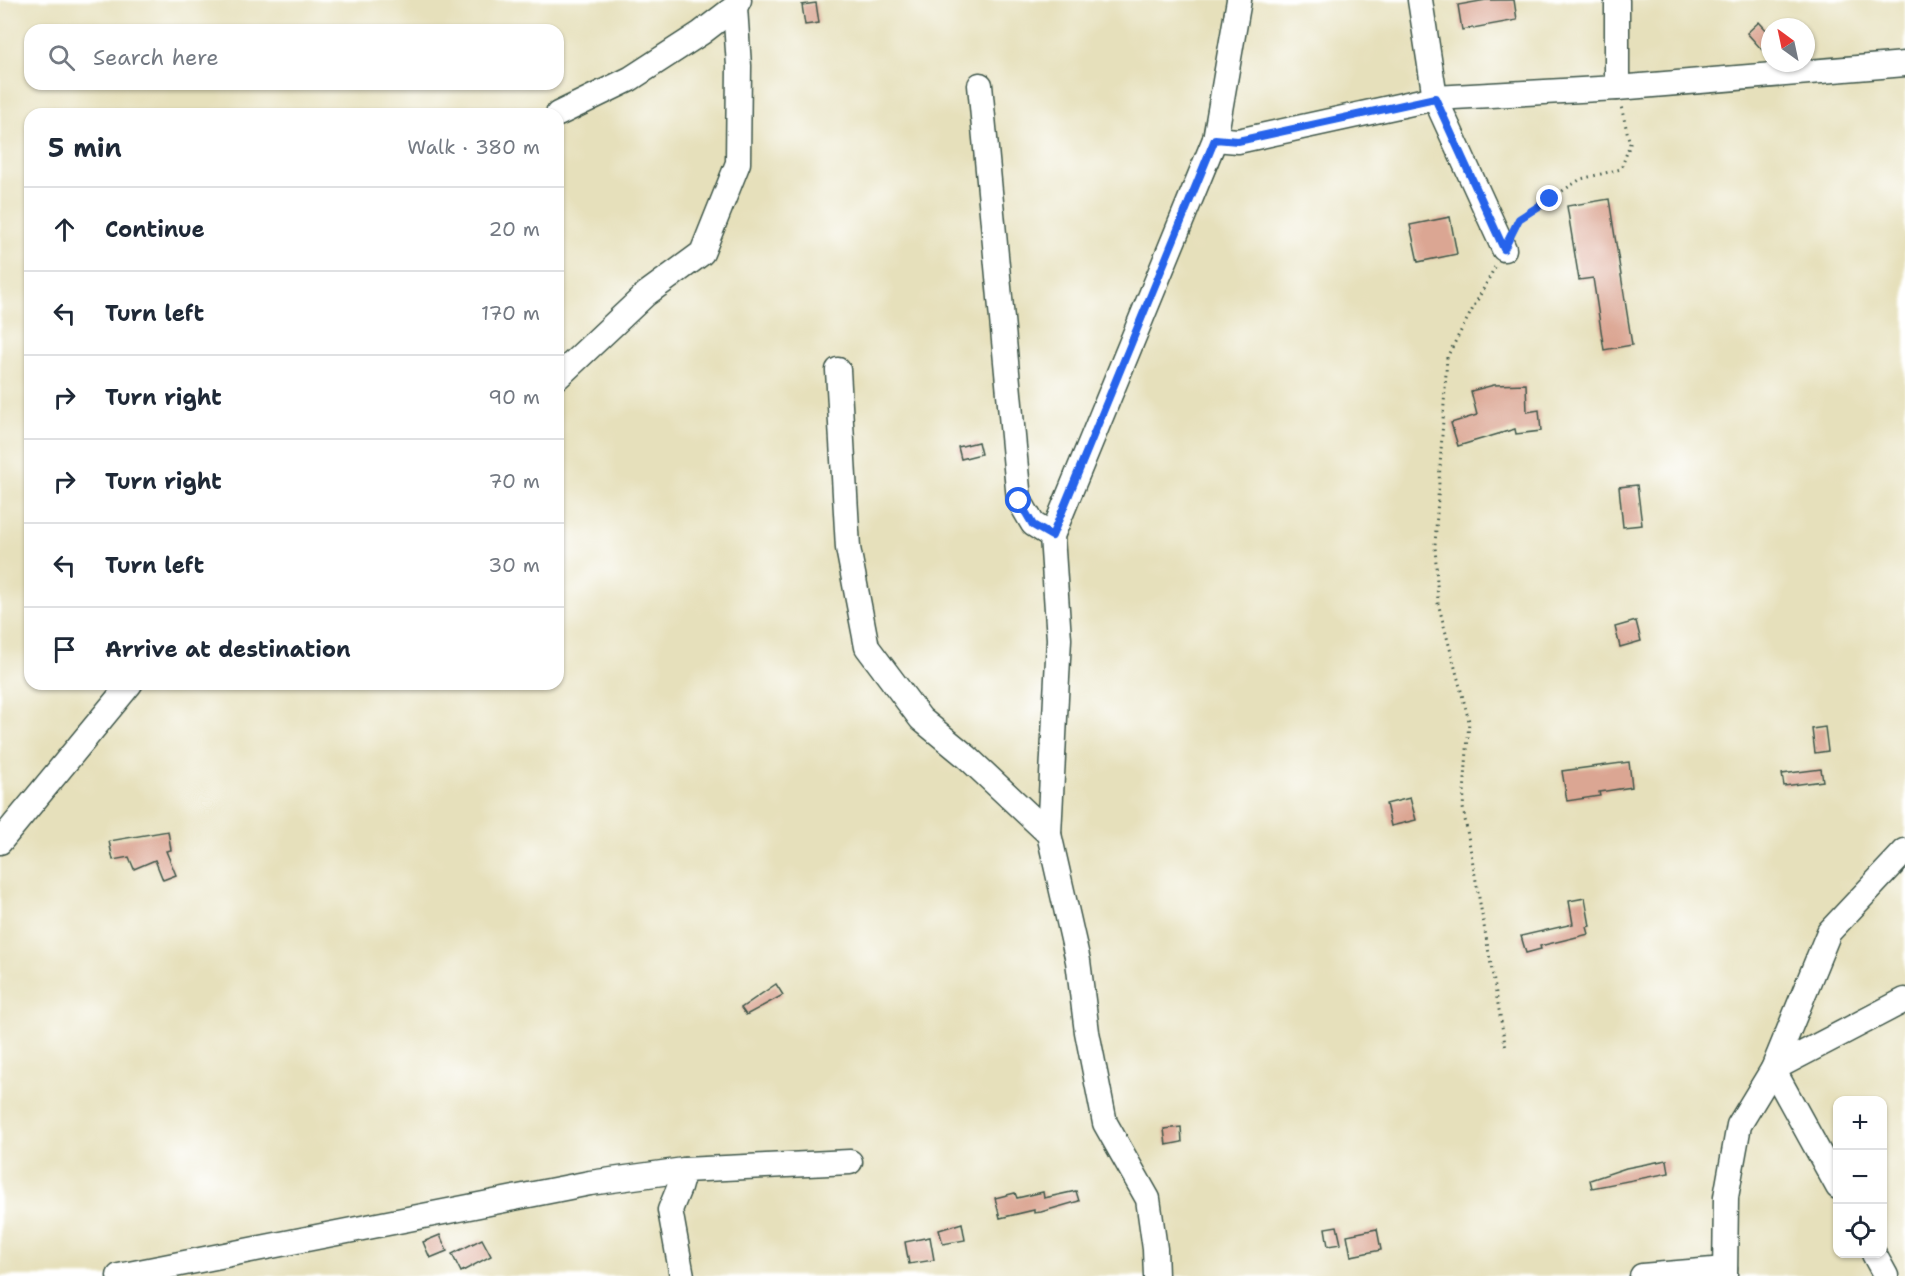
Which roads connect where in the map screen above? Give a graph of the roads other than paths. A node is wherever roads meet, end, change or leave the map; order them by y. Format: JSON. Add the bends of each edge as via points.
{"nodes":[{"id":1,"x":1239,"y":0,"type":"edge"},
{"id":2,"x":1420,"y":0,"type":"edge"},
{"id":3,"x":1617,"y":0,"type":"edge"},
{"id":4,"x":737,"y":4,"type":"edge"},
{"id":5,"x":1905,"y":64,"type":"edge"},
{"id":6,"x":980,"y":85,"type":"dead end"},
{"id":7,"x":1617,"y":88,"type":"junction"},
{"id":8,"x":1435,"y":98,"type":"junction"},
{"id":9,"x":564,"y":111,"type":"edge"},
{"id":10,"x":1215,"y":139,"type":"junction"},
{"id":11,"x":1504,"y":249,"type":"road end"},
{"id":12,"x":838,"y":370,"type":"dead end"},
{"id":13,"x":564,"y":371,"type":"edge"},
{"id":14,"x":1052,"y":536,"type":"junction"},
{"id":15,"x":125,"y":690,"type":"edge"},
{"id":16,"x":1049,"y":834,"type":"junction"},
{"id":17,"x":0,"y":842,"type":"edge"},
{"id":18,"x":1905,"y":851,"type":"edge"},
{"id":19,"x":1905,"y":1000,"type":"edge"},
{"id":20,"x":1773,"y":1069,"type":"junction"},
{"id":21,"x":850,"y":1162,"type":"dead end"},
{"id":22,"x":684,"y":1170,"type":"junction"},
{"id":23,"x":1833,"y":1178,"type":"edge"},
{"id":24,"x":1876,"y":1258,"type":"edge"},
{"id":25,"x":1725,"y":1273,"type":"edge"},
{"id":26,"x":119,"y":1276,"type":"edge"},
{"id":27,"x":682,"y":1276,"type":"edge"},
{"id":28,"x":1156,"y":1276,"type":"edge"},
{"id":29,"x":1642,"y":1276,"type":"edge"},
{"id":30,"x":1886,"y":1276,"type":"edge"}],
"edges":[{"from":1,"to":10,"type":"street"},
{"from":2,"to":8,"type":"street"},
{"from":3,"to":7,"type":"street"},
{"from":4,"to":9,"type":"street","via":[[701,33],[630,79]]},
{"from":4,"to":13,"type":"street","via":[[738,163],[702,253],[646,294]]},
{"from":5,"to":7,"type":"street"},
{"from":6,"to":14,"type":"street","via":[[1019,501],[1033,525]]},
{"from":7,"to":8,"type":"street"},
{"from":8,"to":10,"type":"street","via":[[1238,141]]},
{"from":8,"to":11,"type":"street"},
{"from":10,"to":14,"type":"street"},
{"from":12,"to":16,"type":"street","via":[[848,548],[867,647],[921,719]]},
{"from":14,"to":16,"type":"street","via":[[1059,639]]},
{"from":15,"to":17,"type":"street"},
{"from":16,"to":28,"type":"street","via":[[1078,961],[1087,1032],[1106,1123],[1148,1198]]},
{"from":18,"to":20,"type":"street","via":[[1829,932]]},
{"from":19,"to":20,"type":"street"},
{"from":20,"to":23,"type":"street"},
{"from":20,"to":25,"type":"street","via":[[1739,1125],[1726,1197]]},
{"from":21,"to":22,"type":"street"},
{"from":22,"to":26,"type":"street","via":[[590,1183]]},
{"from":22,"to":27,"type":"street","via":[[670,1210]]},
{"from":24,"to":30,"type":"street"},
{"from":25,"to":29,"type":"street"}]}
